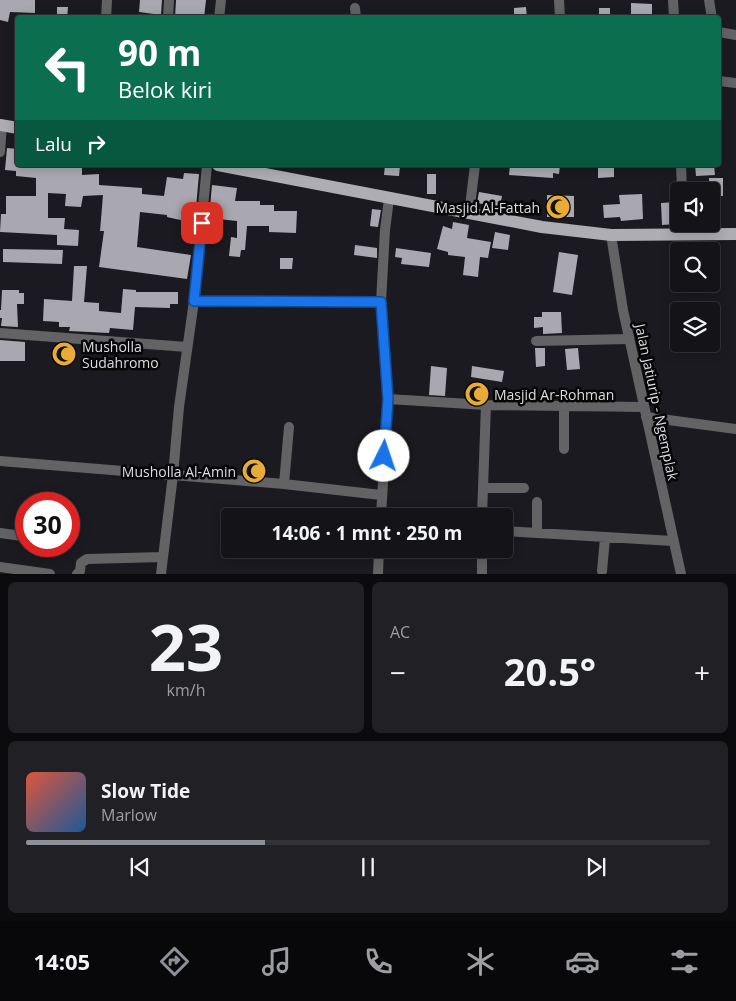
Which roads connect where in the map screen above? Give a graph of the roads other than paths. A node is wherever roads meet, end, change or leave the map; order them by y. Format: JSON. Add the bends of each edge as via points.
{"nodes":[{"id":1,"x":107,"y":0,"type":"edge"},
{"id":2,"x":170,"y":0,"type":"edge"},
{"id":3,"x":221,"y":0,"type":"edge"},
{"id":4,"x":559,"y":0,"type":"edge"},
{"id":5,"x":674,"y":0,"type":"edge"},
{"id":6,"x":709,"y":0,"type":"edge"},
{"id":7,"x":106,"y":15,"type":"edge"},
{"id":8,"x":168,"y":15,"type":"edge"},
{"id":9,"x":219,"y":15,"type":"edge"},
{"id":10,"x":560,"y":15,"type":"edge"},
{"id":11,"x":674,"y":15,"type":"edge"},
{"id":12,"x":712,"y":15,"type":"edge"},
{"id":13,"x":721,"y":32,"type":"edge"},
{"id":14,"x":736,"y":35,"type":"edge"},
{"id":15,"x":721,"y":81,"type":"edge"},
{"id":16,"x":736,"y":83,"type":"edge"},
{"id":17,"x":1,"y":125,"type":"edge"},
{"id":18,"x":15,"y":127,"type":"edge"},
{"id":19,"x":0,"y":152,"type":"edge"},
{"id":20,"x":207,"y":167,"type":"edge"},
{"id":21,"x":228,"y":167,"type":"edge"},
{"id":22,"x":475,"y":167,"type":"edge"},
{"id":23,"x":681,"y":167,"type":"edge"},
{"id":24,"x":682,"y":182,"type":"edge"},
{"id":25,"x":389,"y":199,"type":"junction"},
{"id":26,"x":469,"y":214,"type":"junction"},
{"id":27,"x":670,"y":230,"type":"edge"},
{"id":28,"x":715,"y":232,"type":"edge"},
{"id":29,"x":736,"y":234,"type":"edge"},
{"id":30,"x":611,"y":235,"type":"junction"},
{"id":31,"x":194,"y":301,"type":"junction"},
{"id":32,"x":381,"y":302,"type":"junction"},
{"id":33,"x":0,"y":333,"type":"edge"},
{"id":34,"x":629,"y":339,"type":"junction"},
{"id":35,"x":536,"y":341,"type":"dead end"},
{"id":36,"x":187,"y":347,"type":"junction"},
{"id":37,"x":388,"y":399,"type":"junction"},
{"id":38,"x":486,"y":404,"type":"junction"},
{"id":39,"x":564,"y":406,"type":"junction"},
{"id":40,"x":645,"y":412,"type":"junction"},
{"id":41,"x":288,"y":427,"type":"dead end"},
{"id":42,"x":736,"y":429,"type":"edge"},
{"id":43,"x":564,"y":449,"type":"dead end"},
{"id":44,"x":0,"y":461,"type":"edge"},
{"id":45,"x":173,"y":475,"type":"junction"},
{"id":46,"x":284,"y":484,"type":"junction"},
{"id":47,"x":483,"y":488,"type":"junction"},
{"id":48,"x":524,"y":488,"type":"dead end"},
{"id":49,"x":381,"y":495,"type":"junction"},
{"id":50,"x":537,"y":502,"type":"dead end"},
{"id":51,"x":381,"y":508,"type":"edge"},
{"id":52,"x":482,"y":508,"type":"edge"},
{"id":53,"x":513,"y":532,"type":"edge"},
{"id":54,"x":0,"y":533,"type":"edge"},
{"id":55,"x":537,"y":533,"type":"junction"},
{"id":56,"x":15,"y":535,"type":"edge"},
{"id":57,"x":605,"y":538,"type":"junction"},
{"id":58,"x":673,"y":541,"type":"junction"},
{"id":59,"x":164,"y":557,"type":"junction"},
{"id":60,"x":379,"y":558,"type":"edge"},
{"id":61,"x":482,"y":558,"type":"edge"},
{"id":62,"x":0,"y":567,"type":"edge"},
{"id":63,"x":602,"y":571,"type":"dead end"},
{"id":64,"x":50,"y":574,"type":"edge"},
{"id":65,"x":77,"y":574,"type":"edge"},
{"id":66,"x":161,"y":574,"type":"edge"},
{"id":67,"x":378,"y":574,"type":"edge"},
{"id":68,"x":482,"y":574,"type":"edge"},
{"id":69,"x":681,"y":574,"type":"edge"}],
"edges":[{"from":1,"to":7,"type":"street"},
{"from":2,"to":8,"type":"street"},
{"from":3,"to":9,"type":"street"},
{"from":4,"to":10,"type":"street"},
{"from":5,"to":11,"type":"street"},
{"from":6,"to":12,"type":"street"},
{"from":13,"to":14,"type":"street"},
{"from":15,"to":16,"type":"street"},
{"from":17,"to":18,"type":"main road"},
{"from":17,"to":19,"type":"street"},
{"from":20,"to":31,"type":"street"},
{"from":21,"to":25,"type":"main road"},
{"from":22,"to":26,"type":"street"},
{"from":23,"to":24,"type":"street"},
{"from":25,"to":26,"type":"main road"},
{"from":25,"to":32,"type":"street"},
{"from":26,"to":30,"type":"main road"},
{"from":27,"to":30,"type":"main road"},
{"from":28,"to":29,"type":"main road"},
{"from":30,"to":34,"type":"street","name":"Jalan Jatiurip - Ngemplak"},
{"from":31,"to":32,"type":"street"},
{"from":31,"to":36,"type":"street"},
{"from":32,"to":37,"type":"street"},
{"from":33,"to":36,"type":"street"},
{"from":34,"to":35,"type":"street"},
{"from":34,"to":40,"type":"street","name":"Jalan Jatiurip - Ngemplak"},
{"from":36,"to":45,"type":"street"},
{"from":37,"to":38,"type":"street"},
{"from":37,"to":49,"type":"street"},
{"from":38,"to":39,"type":"street"},
{"from":38,"to":47,"type":"street"},
{"from":39,"to":40,"type":"street"},
{"from":39,"to":43,"type":"street"},
{"from":40,"to":42,"type":"street"},
{"from":40,"to":58,"type":"street","name":"Jalan Jatiurip - Ngemplak"},
{"from":41,"to":46,"type":"street"},
{"from":44,"to":45,"type":"street"},
{"from":45,"to":46,"type":"street"},
{"from":45,"to":59,"type":"street"},
{"from":46,"to":49,"type":"street"},
{"from":47,"to":48,"type":"street"},
{"from":47,"to":52,"type":"street"},
{"from":49,"to":51,"type":"street"},
{"from":50,"to":55,"type":"street"},
{"from":53,"to":55,"type":"street"},
{"from":54,"to":56,"type":"street"},
{"from":55,"to":57,"type":"street"},
{"from":57,"to":58,"type":"street"},
{"from":57,"to":63,"type":"street"},
{"from":58,"to":69,"type":"street","name":"Jalan Jatiurip - Ngemplak"},
{"from":59,"to":65,"type":"street","via":[[87,559],[81,562]]},
{"from":59,"to":66,"type":"street"},
{"from":60,"to":67,"type":"street"},
{"from":61,"to":68,"type":"street"},
{"from":62,"to":64,"type":"street"}]}
